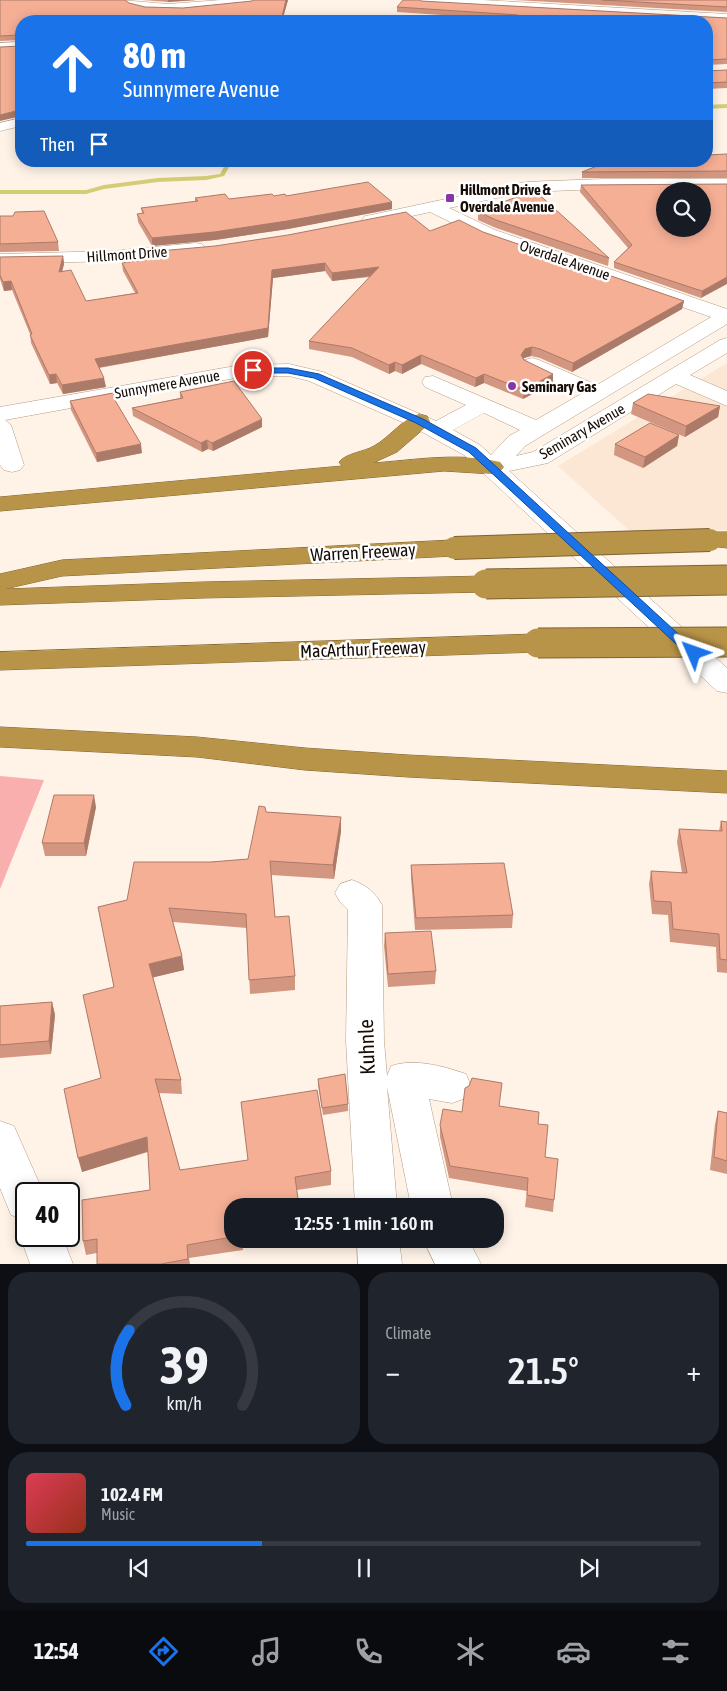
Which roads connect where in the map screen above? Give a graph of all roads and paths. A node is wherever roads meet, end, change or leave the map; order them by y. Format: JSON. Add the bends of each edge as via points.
{"nodes":[{"id":1,"x":127,"y":0,"type":"edge"},
{"id":2,"x":252,"y":0,"type":"edge"},
{"id":3,"x":421,"y":0,"type":"edge"},
{"id":4,"x":615,"y":12,"type":"junction"},
{"id":5,"x":625,"y":15,"type":"edge"},
{"id":6,"x":663,"y":15,"type":"edge"},
{"id":7,"x":713,"y":18,"type":"edge"},
{"id":8,"x":727,"y":19,"type":"edge"},
{"id":9,"x":713,"y":20,"type":"edge"},
{"id":10,"x":15,"y":46,"type":"edge"},
{"id":11,"x":0,"y":47,"type":"edge"},
{"id":12,"x":727,"y":184,"type":"edge"},
{"id":13,"x":434,"y":208,"type":"junction"},
{"id":14,"x":356,"y":223,"type":"edge"},
{"id":15,"x":215,"y":247,"type":"edge"},
{"id":16,"x":0,"y":259,"type":"edge"},
{"id":17,"x":727,"y":316,"type":"edge"},
{"id":18,"x":727,"y":344,"type":"edge"},
{"id":19,"x":532,"y":364,"type":"edge"},
{"id":20,"x":674,"y":376,"type":"junction"},
{"id":21,"x":433,"y":382,"type":"dead end"},
{"id":22,"x":598,"y":393,"type":"junction"},
{"id":23,"x":727,"y":399,"type":"edge"},
{"id":24,"x":483,"y":404,"type":"junction"},
{"id":25,"x":0,"y":414,"type":"edge"},
{"id":26,"x":0,"y":425,"type":"edge"},
{"id":27,"x":428,"y":425,"type":"junction"},
{"id":28,"x":537,"y":429,"type":"junction"},
{"id":29,"x":12,"y":465,"type":"dead end"},
{"id":30,"x":492,"y":468,"type":"junction"},
{"id":31,"x":234,"y":483,"type":"junction"},
{"id":32,"x":0,"y":504,"type":"edge"},
{"id":33,"x":719,"y":540,"type":"edge"},
{"id":34,"x":727,"y":580,"type":"edge"},
{"id":35,"x":0,"y":582,"type":"edge"},
{"id":36,"x":0,"y":597,"type":"edge"},
{"id":37,"x":727,"y":642,"type":"edge"},
{"id":38,"x":0,"y":662,"type":"edge"},
{"id":39,"x":727,"y":684,"type":"edge"},
{"id":40,"x":0,"y":737,"type":"edge"},
{"id":41,"x":727,"y":782,"type":"edge"},
{"id":42,"x":352,"y":893,"type":"dead end"},
{"id":43,"x":452,"y":1086,"type":"dead end"},
{"id":44,"x":0,"y":1139,"type":"edge"},
{"id":45,"x":18,"y":1182,"type":"edge"},
{"id":46,"x":375,"y":1198,"type":"edge"},
{"id":47,"x":430,"y":1198,"type":"edge"},
{"id":48,"x":45,"y":1247,"type":"edge"},
{"id":49,"x":379,"y":1248,"type":"edge"},
{"id":50,"x":450,"y":1248,"type":"edge"},
{"id":51,"x":52,"y":1264,"type":"edge"},
{"id":52,"x":380,"y":1264,"type":"edge"},
{"id":53,"x":460,"y":1264,"type":"edge"}],
"edges":[{"from":1,"to":2,"type":"street","via":[[136,5],[163,8]]},
{"from":3,"to":4,"type":"street"},
{"from":4,"to":5,"type":"street"},
{"from":4,"to":6,"type":"street"},
{"from":7,"to":8,"type":"street"},
{"from":8,"to":9,"type":"street"},
{"from":10,"to":11,"type":"street"},
{"from":12,"to":13,"type":"street","via":[[525,187]]},
{"from":13,"to":14,"type":"street"},
{"from":13,"to":17,"type":"street","name":"Overdale Avenue","via":[[489,234]]},
{"from":15,"to":16,"type":"street","name":"Hillmont Drive","via":[[112,256]]},
{"from":17,"to":22,"type":"street","name":"Seminary Avenue"},
{"from":18,"to":20,"type":"street","name":"Seminary Avenue"},
{"from":19,"to":22,"type":"street"},
{"from":20,"to":23,"type":"street"},
{"from":20,"to":30,"type":"street","name":"Seminary Avenue","via":[[540,458]]},
{"from":21,"to":24,"type":"street"},
{"from":22,"to":28,"type":"street","name":"Seminary Avenue"},
{"from":24,"to":27,"type":"street"},
{"from":24,"to":28,"type":"street"},
{"from":25,"to":27,"type":"street","name":"Sunnymere Avenue","via":[[214,375],[273,370],[316,376]]},
{"from":26,"to":29,"type":"street"},
{"from":27,"to":30,"type":"street","name":"Sunnymere Avenue","via":[[472,450]]},
{"from":27,"to":31,"type":"highway","via":[[370,457]]},
{"from":28,"to":30,"type":"street","name":"Seminary Avenue","via":[[512,444]]},
{"from":30,"to":31,"type":"highway","via":[[444,464]]},
{"from":30,"to":39,"type":"street","name":"Sunnymere Avenue"},
{"from":31,"to":32,"type":"highway"},
{"from":33,"to":35,"type":"highway","name":"Warren Freeway","bridge":true,"via":[[454,548],[62,568]]},
{"from":34,"to":36,"type":"highway","bridge":true},
{"from":37,"to":38,"type":"highway","name":"MacArthur Freeway","bridge":true,"via":[[538,643]]},
{"from":40,"to":41,"type":"highway","via":[[197,747],[408,766]]},
{"from":42,"to":46,"type":"street","name":"Kuhnle","via":[[365,905],[365,1041]]},
{"from":43,"to":47,"type":"street","via":[[405,1078]]},
{"from":44,"to":45,"type":"street"},
{"from":48,"to":51,"type":"street"},
{"from":49,"to":52,"type":"street"},
{"from":50,"to":53,"type":"street"}]}
